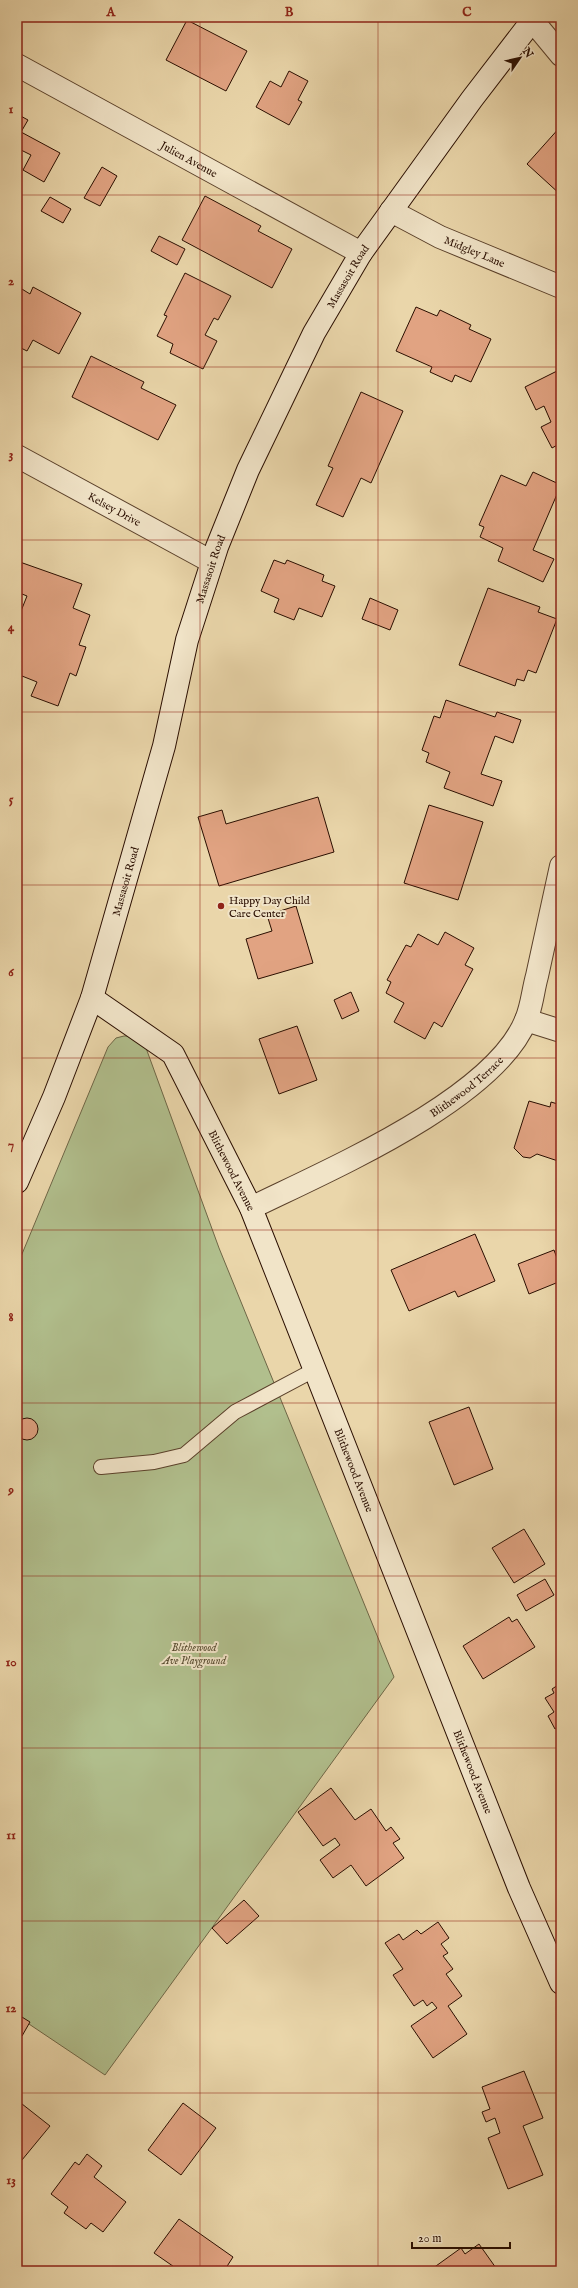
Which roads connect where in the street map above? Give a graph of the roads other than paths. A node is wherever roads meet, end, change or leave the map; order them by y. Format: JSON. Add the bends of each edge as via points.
{"nodes":[{"id":1,"x":533,"y":19,"type":"edge"},
{"id":2,"x":561,"y":55,"type":"edge"},
{"id":3,"x":17,"y":65,"type":"edge"},
{"id":4,"x":391,"y":211,"type":"junction"},
{"id":5,"x":361,"y":253,"type":"junction"},
{"id":6,"x":561,"y":287,"type":"edge"},
{"id":7,"x":17,"y":456,"type":"edge"},
{"id":8,"x":212,"y":562,"type":"junction"},
{"id":9,"x":561,"y":866,"type":"edge"},
{"id":10,"x":92,"y":998,"type":"junction"},
{"id":11,"x":526,"y":1020,"type":"junction"},
{"id":12,"x":561,"y":1031,"type":"edge"},
{"id":13,"x":17,"y":1182,"type":"edge"},
{"id":14,"x":251,"y":1208,"type":"junction"},
{"id":15,"x":316,"y":1369,"type":"junction"},
{"id":16,"x":101,"y":1466,"type":"dead end"},
{"id":17,"x":561,"y":1982,"type":"edge"}],
"edges":[{"from":1,"to":2,"type":"street"},
{"from":1,"to":4,"type":"street","name":"Massasoit Road"},
{"from":3,"to":5,"type":"street","name":"Julien Avenue"},
{"from":4,"to":5,"type":"street","name":"Massasoit Road"},
{"from":4,"to":6,"type":"street","name":"Midgley Lane","via":[[440,237]]},
{"from":5,"to":8,"type":"street","name":"Massasoit Road","via":[[314,333],[248,470]]},
{"from":7,"to":8,"type":"street","name":"Kelsey Drive"},
{"from":8,"to":10,"type":"street","name":"Massasoit Road","via":[[187,640],[164,746]]},
{"from":9,"to":11,"type":"street","name":"Blithewood Terrace"},
{"from":10,"to":13,"type":"street","name":"Massasoit Road","via":[[54,1097]]},
{"from":10,"to":14,"type":"street","name":"Blithewood Avenue","via":[[174,1054]]},
{"from":11,"to":12,"type":"street"},
{"from":11,"to":14,"type":"street","name":"Blithewood Terrace","via":[[513,1043],[494,1066],[439,1108],[357,1157]]},
{"from":14,"to":15,"type":"street","name":"Blithewood Avenue"},
{"from":15,"to":16,"type":"lane","via":[[235,1412],[184,1455],[154,1462]]},
{"from":15,"to":17,"type":"street","name":"Blithewood Avenue","via":[[519,1888]]}]}
